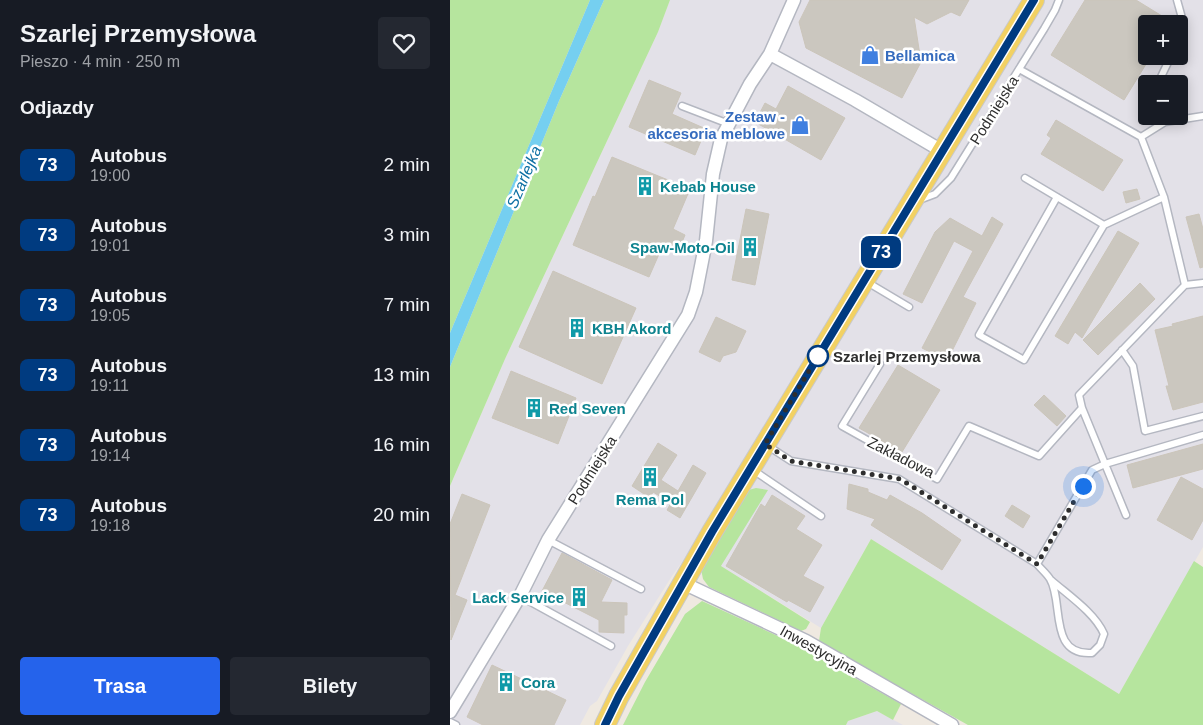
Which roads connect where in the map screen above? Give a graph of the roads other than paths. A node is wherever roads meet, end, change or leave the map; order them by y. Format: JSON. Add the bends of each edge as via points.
{"nodes":[{"id":1,"x":794,"y":0,"type":"edge"},
{"id":2,"x":1034,"y":0,"type":"edge"},
{"id":3,"x":1059,"y":0,"type":"edge"},
{"id":4,"x":1177,"y":0,"type":"edge"},
{"id":5,"x":1181,"y":15,"type":"edge"},
{"id":6,"x":770,"y":54,"type":"junction"},
{"id":7,"x":1019,"y":69,"type":"junction"},
{"id":8,"x":682,"y":106,"type":"dead end"},
{"id":9,"x":1203,"y":116,"type":"edge"},
{"id":10,"x":729,"y":124,"type":"junction"},
{"id":11,"x":1158,"y":126,"type":"joint"},
{"id":12,"x":1141,"y":137,"type":"junction"},
{"id":13,"x":942,"y":151,"type":"junction"},
{"id":14,"x":1025,"y":178,"type":"dead end"},
{"id":15,"x":1057,"y":197,"type":"junction"},
{"id":16,"x":1164,"y":197,"type":"junction"},
{"id":17,"x":911,"y":203,"type":"junction"},
{"id":18,"x":1104,"y":225,"type":"junction"},
{"id":19,"x":864,"y":280,"type":"junction"},
{"id":20,"x":1203,"y":283,"type":"edge"},
{"id":21,"x":1185,"y":284,"type":"junction"},
{"id":22,"x":910,"y":307,"type":"dead end"},
{"id":23,"x":1122,"y":350,"type":"junction"},
{"id":24,"x":880,"y":364,"type":"dead end"},
{"id":25,"x":1082,"y":408,"type":"junction"},
{"id":26,"x":1203,"y":416,"type":"edge"},
{"id":27,"x":1203,"y":435,"type":"edge"},
{"id":28,"x":765,"y":444,"type":"junction"},
{"id":29,"x":1105,"y":464,"type":"junction"},
{"id":30,"x":750,"y":468,"type":"junction"},
{"id":31,"x":1126,"y":515,"type":"dead end"},
{"id":32,"x":821,"y":516,"type":"dead end"},
{"id":33,"x":548,"y":540,"type":"junction"},
{"id":34,"x":1037,"y":564,"type":"junction"},
{"id":35,"x":1051,"y":580,"type":"junction"},
{"id":36,"x":683,"y":583,"type":"junction"},
{"id":37,"x":641,"y":589,"type":"dead end"},
{"id":38,"x":520,"y":596,"type":"junction"},
{"id":39,"x":611,"y":646,"type":"dead end"},
{"id":40,"x":450,"y":712,"type":"edge"},
{"id":41,"x":450,"y":722,"type":"edge"},
{"id":42,"x":456,"y":725,"type":"edge"},
{"id":43,"x":605,"y":725,"type":"edge"},
{"id":44,"x":952,"y":725,"type":"edge"}],
"edges":[{"from":1,"to":6,"type":"street","name":"Podmiejska"},
{"from":2,"to":13,"type":"main road","name":"Podmiejska"},
{"from":3,"to":7,"type":"lane","name":"Podmiejska"},
{"from":4,"to":5,"type":"lane"},
{"from":6,"to":10,"type":"street","name":"Podmiejska"},
{"from":6,"to":13,"type":"street"},
{"from":7,"to":12,"type":"lane"},
{"from":7,"to":17,"type":"lane","name":"Podmiejska","via":[[951,178],[935,194]]},
{"from":8,"to":10,"type":"lane"},
{"from":9,"to":11,"type":"lane"},
{"from":10,"to":33,"type":"street","name":"Podmiejska","via":[[721,140],[713,174],[706,242],[688,315]]},
{"from":11,"to":12,"type":"lane"},
{"from":12,"to":16,"type":"lane"},
{"from":13,"to":17,"type":"main road","name":"Podmiejska"},
{"from":14,"to":15,"type":"lane"},
{"from":15,"to":18,"type":"lane"},
{"from":15,"to":18,"type":"lane","via":[[979,335],[1024,360]]},
{"from":16,"to":18,"type":"lane"},
{"from":16,"to":21,"type":"lane"},
{"from":17,"to":19,"type":"main road","name":"Podmiejska"},
{"from":19,"to":22,"type":"lane"},
{"from":19,"to":28,"type":"main road","name":"Podmiejska"},
{"from":20,"to":21,"type":"lane"},
{"from":21,"to":23,"type":"lane","name":"Zakładowa"},
{"from":23,"to":25,"type":"lane","name":"Zakładowa","via":[[1079,395]]},
{"from":23,"to":26,"type":"lane","via":[[1133,366],[1145,431]]},
{"from":24,"to":25,"type":"lane","name":"Zakładowa","via":[[842,426],[936,479],[969,426],[1039,456]]},
{"from":25,"to":29,"type":"lane"},
{"from":27,"to":29,"type":"lane"},
{"from":28,"to":30,"type":"main road","name":"Podmiejska"},
{"from":28,"to":34,"type":"lane","via":[[791,461],[900,479]]},
{"from":29,"to":31,"type":"lane"},
{"from":29,"to":34,"type":"lane","via":[[1092,470]]},
{"from":30,"to":32,"type":"lane"},
{"from":30,"to":36,"type":"main road","name":"Podmiejska"},
{"from":33,"to":37,"type":"lane"},
{"from":33,"to":38,"type":"street","name":"Podmiejska"},
{"from":34,"to":35,"type":"lane"},
{"from":35,"to":35,"type":"lane","via":[[1063,638],[1083,654],[1092,653],[1100,646],[1104,634],[1095,618]]},
{"from":36,"to":43,"type":"main road","name":"Podmiejska"},
{"from":36,"to":44,"type":"street","name":"Inwestycyjna","via":[[806,642]]},
{"from":38,"to":39,"type":"lane"},
{"from":38,"to":40,"type":"street","name":"Podmiejska"},
{"from":41,"to":42,"type":"lane"}]}
